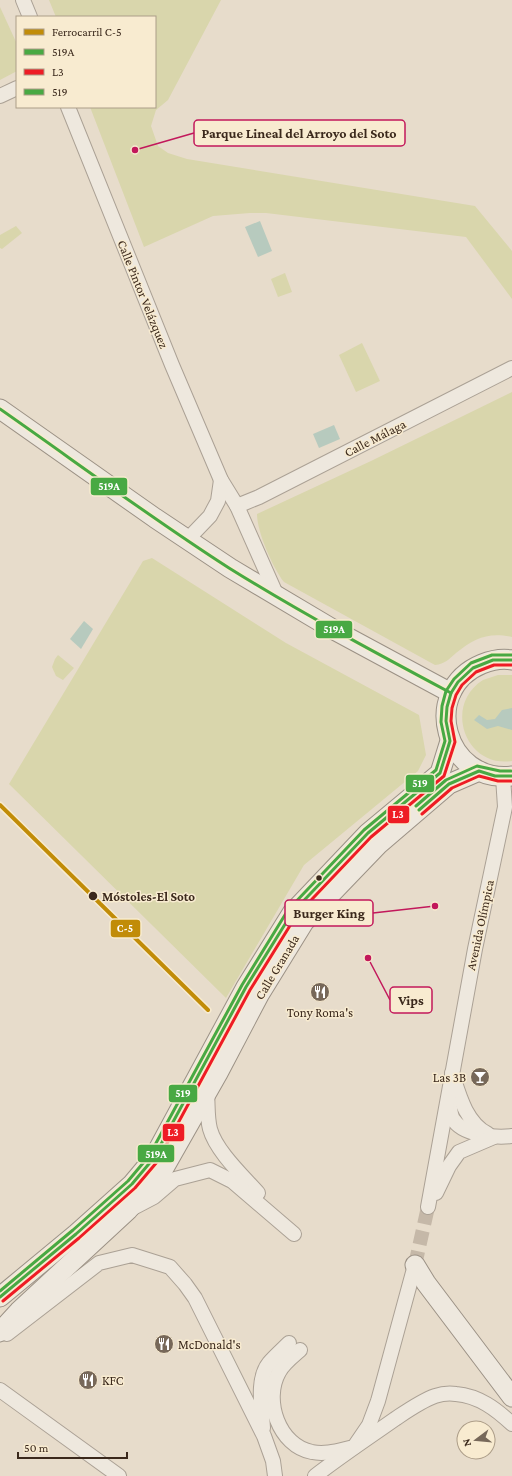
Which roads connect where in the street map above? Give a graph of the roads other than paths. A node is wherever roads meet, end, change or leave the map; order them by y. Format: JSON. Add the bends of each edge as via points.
{"nodes":[{"id":1,"x":23,"y":0,"type":"edge"},
{"id":2,"x":30,"y":16,"type":"edge"},
{"id":3,"x":16,"y":88,"type":"edge"},
{"id":4,"x":0,"y":96,"type":"edge"},
{"id":5,"x":68,"y":108,"type":"edge"},
{"id":6,"x":512,"y":368,"type":"edge"},
{"id":7,"x":0,"y":408,"type":"edge"},
{"id":8,"x":221,"y":480,"type":"junction"},
{"id":9,"x":237,"y":506,"type":"junction"},
{"id":10,"x":187,"y":540,"type":"junction"},
{"id":11,"x":277,"y":596,"type":"junction"},
{"id":12,"x":512,"y":660,"type":"edge"},
{"id":13,"x":451,"y":693,"type":"junction"},
{"id":14,"x":450,"y":741,"type":"junction"},
{"id":15,"x":479,"y":771,"type":"junction"},
{"id":16,"x":508,"y":777,"type":"edge"},
{"id":17,"x":452,"y":1073,"type":"junction"},
{"id":18,"x":448,"y":1092,"type":"junction"},
{"id":19,"x":207,"y":1093,"type":"junction"},
{"id":20,"x":467,"y":1112,"type":"junction"},
{"id":21,"x":465,"y":1130,"type":"junction"},
{"id":22,"x":512,"y":1136,"type":"edge"},
{"id":23,"x":494,"y":1137,"type":"junction"},
{"id":24,"x":459,"y":1152,"type":"junction"},
{"id":25,"x":128,"y":1210,"type":"junction"},
{"id":26,"x":415,"y":1266,"type":"joint"},
{"id":27,"x":0,"y":1297,"type":"edge"},
{"id":28,"x":0,"y":1332,"type":"edge"},
{"id":29,"x":0,"y":1338,"type":"edge"},
{"id":30,"x":0,"y":1390,"type":"edge"},
{"id":31,"x":512,"y":1397,"type":"edge"},
{"id":32,"x":512,"y":1424,"type":"edge"},
{"id":33,"x":264,"y":1436,"type":"junction"},
{"id":34,"x":354,"y":1447,"type":"junction"},
{"id":35,"x":119,"y":1476,"type":"edge"},
{"id":36,"x":275,"y":1476,"type":"edge"},
{"id":37,"x":315,"y":1476,"type":"edge"}],
"edges":[{"from":1,"to":2,"type":"street"},
{"from":3,"to":4,"type":"street"},
{"from":5,"to":8,"type":"street","name":"Calle Pintor Velázquez"},
{"from":6,"to":9,"type":"street","name":"Calle Málaga","via":[[260,497]]},
{"from":7,"to":10,"type":"street"},
{"from":8,"to":9,"type":"street","name":"Calle Pintor Velázquez"},
{"from":8,"to":10,"type":"street","via":[[218,501],[210,516]]},
{"from":9,"to":11,"type":"street","name":"Calle Pintor Velázquez"},
{"from":10,"to":11,"type":"street"},
{"from":11,"to":13,"type":"street"},
{"from":12,"to":13,"type":"street","via":[[493,660],[473,668],[458,682]]},
{"from":13,"to":14,"type":"street","via":[[446,721]]},
{"from":14,"to":15,"type":"street","via":[[462,759]]},
{"from":14,"to":27,"type":"street","name":"Calle Granada","via":[[440,773],[368,833],[292,913],[246,987],[153,1159],[132,1184]]},
{"from":15,"to":16,"type":"street","via":[[491,776]]},
{"from":15,"to":19,"type":"street","name":"Calle Granada","via":[[449,784],[379,844],[304,922],[259,995]]},
{"from":16,"to":17,"type":"street","name":"Avenida Olímpica","via":[[505,807],[474,949]]},
{"from":17,"to":18,"type":"street","name":"Avenida Olímpica"},
{"from":17,"to":20,"type":"street"},
{"from":18,"to":21,"type":"street","via":[[453,1119]]},
{"from":18,"to":24,"type":"street","name":"Avenida Olímpica","via":[[428,1208]]},
{"from":19,"to":25,"type":"street","name":"Calle Granada","via":[[164,1168]]},
{"from":19,"to":25,"type":"street","via":[[210,1131],[222,1153],[294,1234],[232,1181],[210,1170],[175,1179],[154,1197]]},
{"from":20,"to":21,"type":"street"},
{"from":20,"to":23,"type":"street","via":[[482,1131]]},
{"from":21,"to":23,"type":"street"},
{"from":21,"to":24,"type":"street"},
{"from":22,"to":23,"type":"street"},
{"from":23,"to":24,"type":"street"},
{"from":25,"to":28,"type":"street","name":"Calle Granada"},
{"from":26,"to":31,"type":"street"},
{"from":26,"to":34,"type":"street","via":[[370,1425]]},
{"from":29,"to":33,"type":"street","via":[[99,1263],[132,1255],[170,1267],[195,1298]]},
{"from":30,"to":35,"type":"street"},
{"from":32,"to":34,"type":"street","via":[[487,1404],[456,1394],[445,1394],[426,1400]]},
{"from":33,"to":34,"type":"street","via":[[260,1390],[264,1373],[268,1364],[294,1346],[278,1373],[272,1401],[276,1418],[285,1435],[298,1447],[310,1452],[322,1454]]},
{"from":33,"to":36,"type":"street","via":[[273,1461]]},
{"from":34,"to":37,"type":"street"}]}
